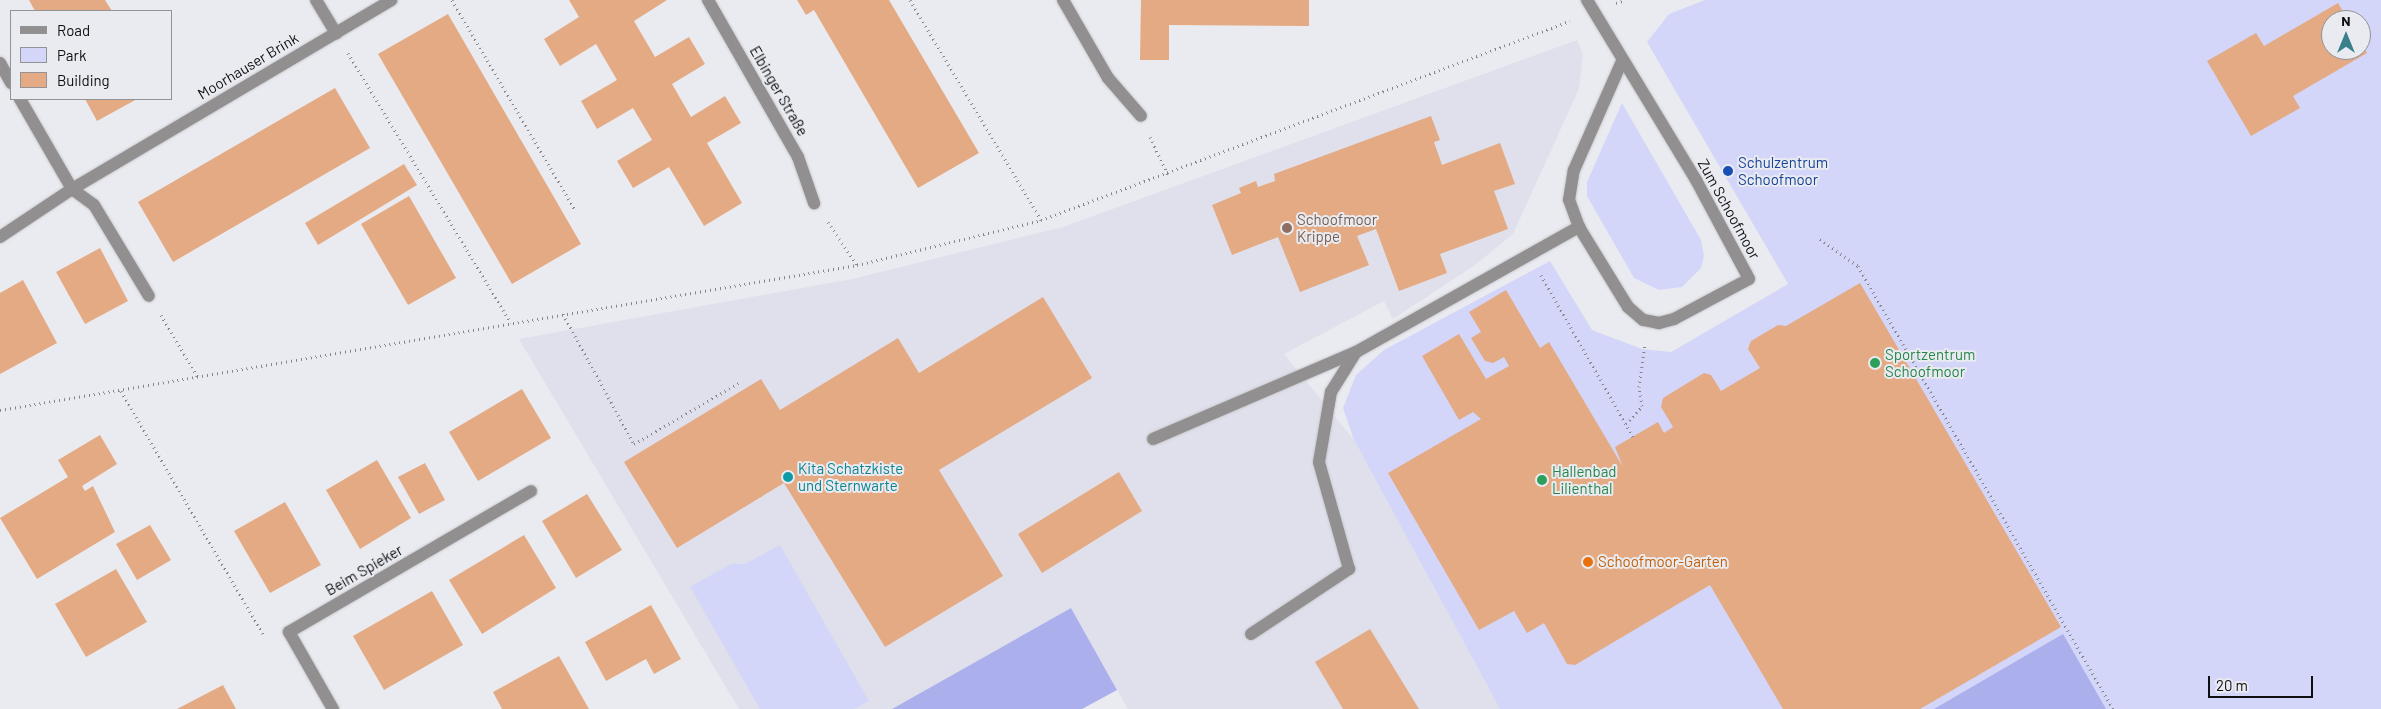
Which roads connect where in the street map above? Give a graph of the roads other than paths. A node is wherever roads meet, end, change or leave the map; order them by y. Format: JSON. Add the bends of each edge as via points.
{"nodes":[{"id":1,"x":316,"y":0,"type":"edge"},
{"id":2,"x":391,"y":0,"type":"edge"},
{"id":3,"x":708,"y":0,"type":"edge"},
{"id":4,"x":1063,"y":0,"type":"edge"},
{"id":5,"x":1587,"y":0,"type":"edge"},
{"id":6,"x":336,"y":33,"type":"junction"},
{"id":7,"x":1622,"y":61,"type":"junction"},
{"id":8,"x":0,"y":63,"type":"edge"},
{"id":9,"x":10,"y":81,"type":"edge"},
{"id":10,"x":21,"y":100,"type":"edge"},
{"id":11,"x":1141,"y":116,"type":"road end"},
{"id":12,"x":72,"y":189,"type":"junction"},
{"id":13,"x":814,"y":203,"type":"road end"},
{"id":14,"x":1579,"y":227,"type":"junction"},
{"id":15,"x":0,"y":237,"type":"edge"},
{"id":16,"x":149,"y":296,"type":"road end"},
{"id":17,"x":1356,"y":352,"type":"junction"},
{"id":18,"x":1153,"y":440,"type":"dead end"},
{"id":19,"x":531,"y":491,"type":"dead end"},
{"id":20,"x":1251,"y":634,"type":"dead end"},
{"id":21,"x":333,"y":709,"type":"edge"}],
"edges":[{"from":1,"to":6,"type":"street"},
{"from":2,"to":6,"type":"street","name":"Moorhauser Brink"},
{"from":3,"to":13,"type":"street","name":"Elbinger Straße","via":[[798,157]]},
{"from":4,"to":11,"type":"street","via":[[1108,78]]},
{"from":5,"to":7,"type":"street","name":"Zum Schoofmoor"},
{"from":6,"to":12,"type":"street","name":"Moorhauser Brink"},
{"from":7,"to":14,"type":"street","via":[[1569,188],[1572,213]]},
{"from":7,"to":14,"type":"street","name":"Zum Schoofmoor","via":[[1696,180],[1749,279],[1674,319],[1650,323],[1628,307]]},
{"from":8,"to":9,"type":"street"},
{"from":10,"to":12,"type":"street"},
{"from":12,"to":15,"type":"street","name":"Moorhauser Brink"},
{"from":12,"to":16,"type":"street","via":[[94,205]]},
{"from":14,"to":17,"type":"street"},
{"from":17,"to":18,"type":"street"},
{"from":17,"to":20,"type":"street","via":[[1331,392],[1319,462],[1349,569]]},
{"from":19,"to":21,"type":"street","name":"Beim Spieker","via":[[289,632]]}]}
